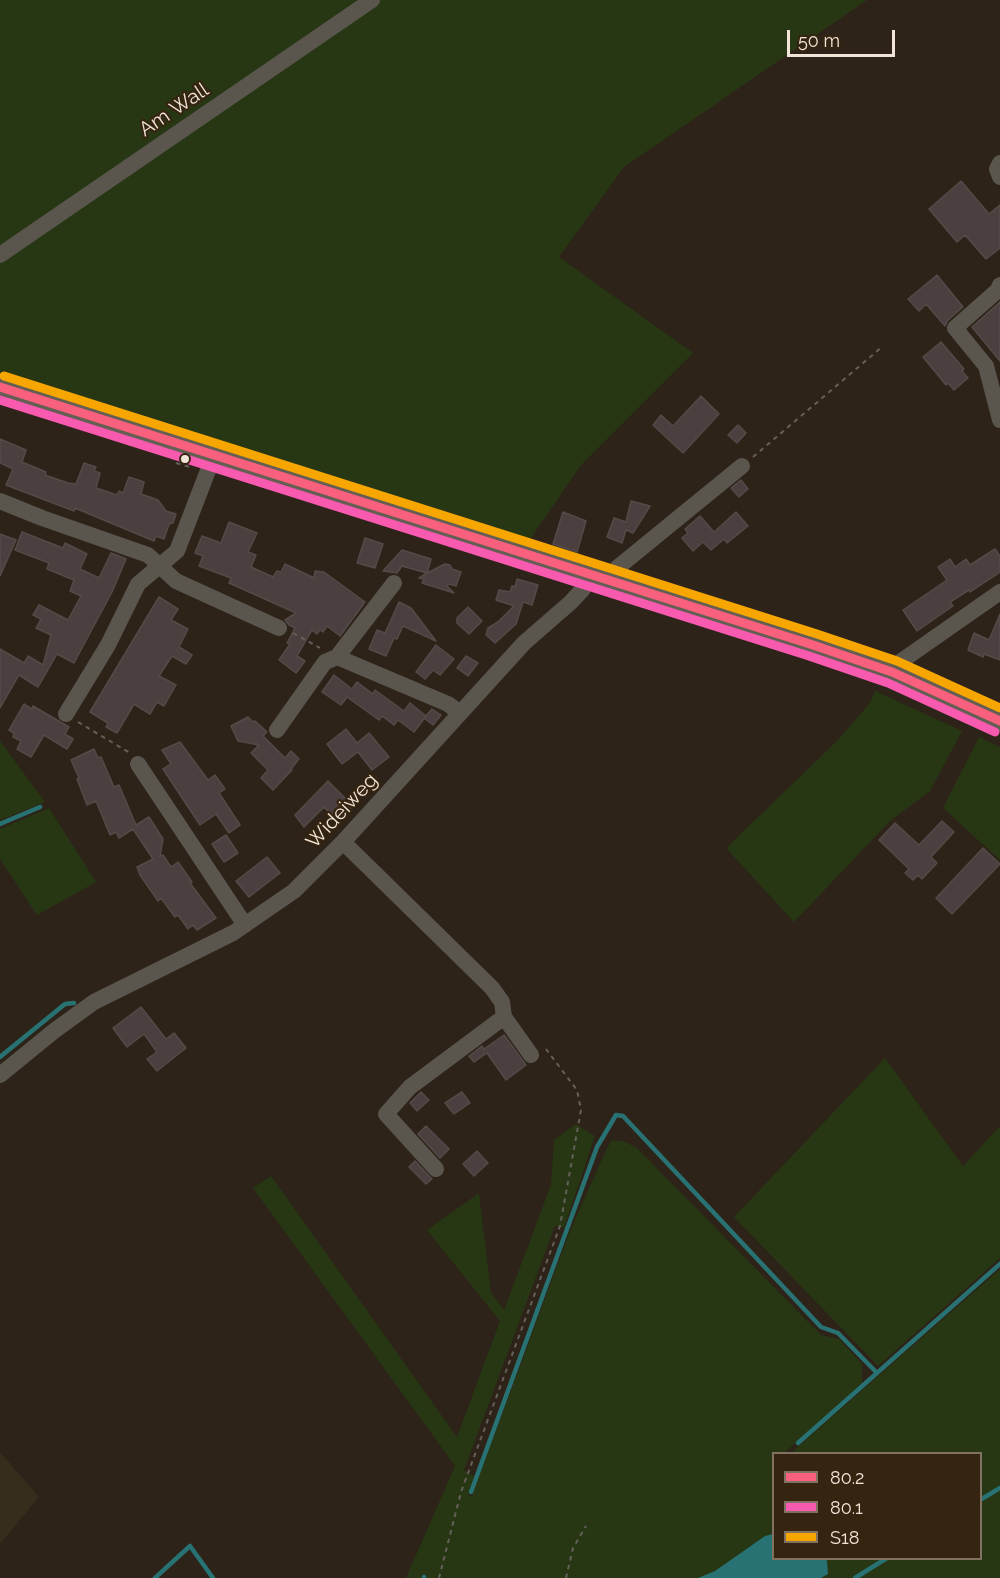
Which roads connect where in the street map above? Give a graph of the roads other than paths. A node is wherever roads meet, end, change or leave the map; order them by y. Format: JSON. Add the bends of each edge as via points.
{"nodes":[{"id":1,"x":372,"y":0,"type":"edge"},
{"id":2,"x":1000,"y":163,"type":"edge"},
{"id":3,"x":1000,"y":177,"type":"edge"},
{"id":4,"x":0,"y":255,"type":"edge"},
{"id":5,"x":1000,"y":285,"type":"edge"},
{"id":6,"x":0,"y":387,"type":"edge"},
{"id":7,"x":1000,"y":420,"type":"edge"},
{"id":8,"x":214,"y":455,"type":"junction"},
{"id":9,"x":742,"y":466,"type":"road end"},
{"id":10,"x":0,"y":501,"type":"edge"},
{"id":11,"x":161,"y":566,"type":"junction"},
{"id":12,"x":589,"y":574,"type":"junction"},
{"id":13,"x":612,"y":581,"type":"junction"},
{"id":14,"x":394,"y":583,"type":"dead end"},
{"id":15,"x":1000,"y":592,"type":"edge"},
{"id":16,"x":279,"y":628,"type":"road end"},
{"id":17,"x":338,"y":657,"type":"junction"},
{"id":18,"x":892,"y":672,"type":"junction"},
{"id":19,"x":459,"y":713,"type":"junction"},
{"id":20,"x":66,"y":714,"type":"road end"},
{"id":21,"x":1000,"y":721,"type":"edge"},
{"id":22,"x":277,"y":730,"type":"dead end"},
{"id":23,"x":138,"y":764,"type":"road end"},
{"id":24,"x":343,"y":842,"type":"junction"},
{"id":25,"x":245,"y":926,"type":"junction"},
{"id":26,"x":504,"y":1017,"type":"junction"},
{"id":27,"x":537,"y":1051,"type":"road end"},
{"id":28,"x":0,"y":1075,"type":"edge"},
{"id":29,"x":436,"y":1169,"type":"dead end"}],
"edges":[{"from":1,"to":4,"type":"street","name":"Am Wall"},
{"from":2,"to":3,"type":"street"},
{"from":5,"to":7,"type":"street","via":[[955,328],[986,366]]},
{"from":6,"to":8,"type":"main road"},
{"from":8,"to":11,"type":"street","via":[[177,551]]},
{"from":8,"to":12,"type":"main road"},
{"from":9,"to":13,"type":"street","via":[[617,568]]},
{"from":10,"to":11,"type":"street","via":[[148,555]]},
{"from":11,"to":16,"type":"street","via":[[176,581]]},
{"from":11,"to":20,"type":"street","via":[[138,584],[108,645]]},
{"from":12,"to":13,"type":"main road"},
{"from":12,"to":19,"type":"street","name":"Wideiweg","via":[[583,589],[571,602],[524,643]]},
{"from":13,"to":18,"type":"main road"},
{"from":14,"to":17,"type":"street"},
{"from":15,"to":18,"type":"street","via":[[900,662]]},
{"from":17,"to":19,"type":"street"},
{"from":17,"to":22,"type":"street","via":[[325,662]]},
{"from":18,"to":21,"type":"main road"},
{"from":19,"to":24,"type":"street","name":"Wideiweg"},
{"from":23,"to":25,"type":"street"},
{"from":24,"to":25,"type":"street","name":"Wideiweg","via":[[294,891]]},
{"from":24,"to":26,"type":"street","via":[[492,988],[502,1002]]},
{"from":25,"to":28,"type":"street","name":"Wideiweg","via":[[94,1002]]},
{"from":26,"to":27,"type":"street"},
{"from":26,"to":29,"type":"street","via":[[410,1087],[386,1114]]}]}
